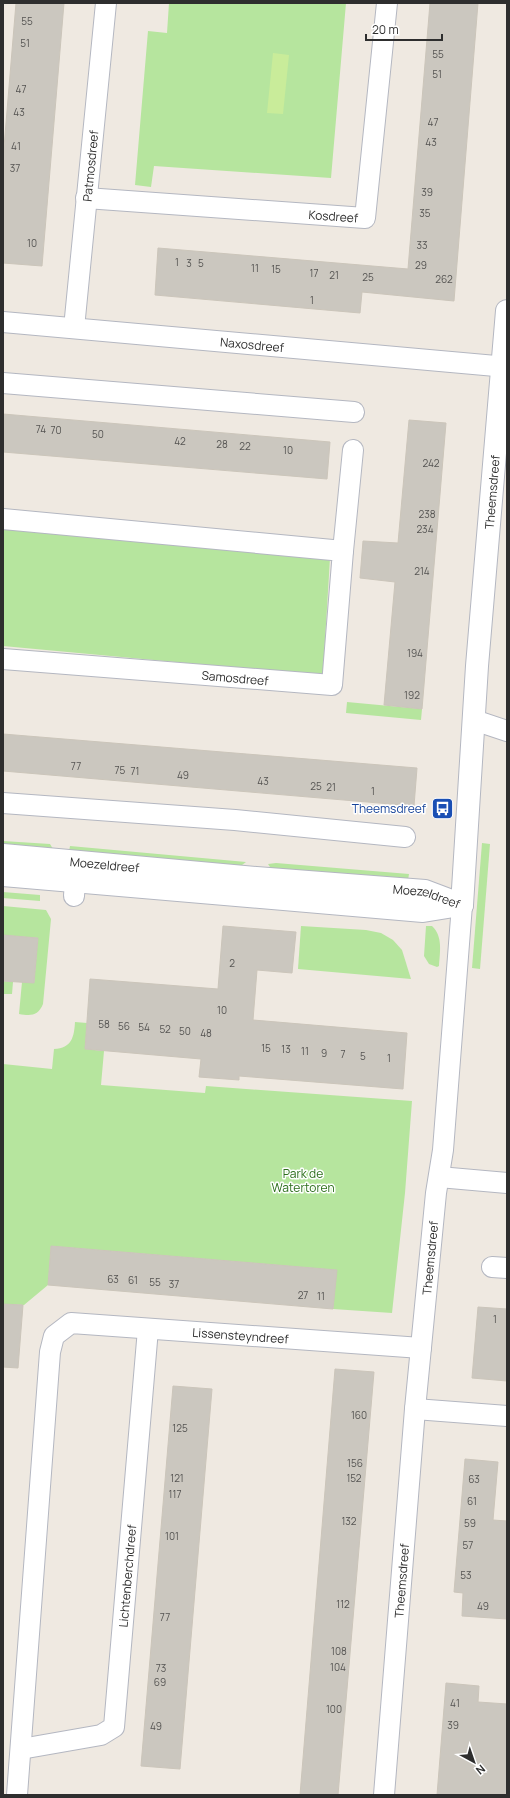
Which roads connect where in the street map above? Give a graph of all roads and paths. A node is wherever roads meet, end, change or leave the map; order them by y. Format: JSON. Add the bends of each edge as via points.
{"nodes":[{"id":1,"x":106,"y":3,"type":"edge"},
{"id":2,"x":387,"y":3,"type":"edge"},
{"id":3,"x":86,"y":198,"type":"junction"},
{"id":4,"x":507,"y":311,"type":"edge"},
{"id":5,"x":3,"y":322,"type":"edge"},
{"id":6,"x":74,"y":328,"type":"junction"},
{"id":7,"x":504,"y":366,"type":"edge"},
{"id":8,"x":3,"y":383,"type":"edge"},
{"id":9,"x":354,"y":412,"type":"dead end"},
{"id":10,"x":353,"y":450,"type":"dead end"},
{"id":11,"x":3,"y":519,"type":"edge"},
{"id":12,"x":343,"y":550,"type":"junction"},
{"id":13,"x":3,"y":659,"type":"edge"},
{"id":14,"x":474,"y":720,"type":"junction"},
{"id":15,"x":507,"y":731,"type":"edge"},
{"id":16,"x":3,"y":802,"type":"edge"},
{"id":17,"x":405,"y":837,"type":"dead end"},
{"id":18,"x":3,"y":855,"type":"edge"},
{"id":19,"x":3,"y":875,"type":"edge"},
{"id":20,"x":75,"y":880,"type":"junction"},
{"id":21,"x":462,"y":905,"type":"junction"},
{"id":22,"x":440,"y":1177,"type":"junction"},
{"id":23,"x":507,"y":1183,"type":"edge"},
{"id":24,"x":148,"y":1329,"type":"junction"},
{"id":25,"x":421,"y":1348,"type":"junction"},
{"id":26,"x":415,"y":1409,"type":"junction"},
{"id":27,"x":507,"y":1416,"type":"edge"},
{"id":28,"x":21,"y":1749,"type":"junction"},
{"id":29,"x":17,"y":1795,"type":"edge"},
{"id":30,"x":384,"y":1795,"type":"edge"}],
"edges":[{"from":1,"to":3,"type":"street","name":"Patmosdreef"},
{"from":2,"to":3,"type":"street","name":"Kosdreef","via":[[365,218]]},
{"from":3,"to":6,"type":"street","name":"Patmosdreef"},
{"from":4,"to":7,"type":"street","name":"Theemsdreef"},
{"from":5,"to":6,"type":"street","name":"Naxosdreef"},
{"from":6,"to":7,"type":"street","name":"Naxosdreef"},
{"from":7,"to":14,"type":"street","name":"Theemsdreef"},
{"from":8,"to":9,"type":"street"},
{"from":10,"to":12,"type":"street","name":"Samosdreef"},
{"from":11,"to":12,"type":"street"},
{"from":12,"to":13,"type":"street","name":"Samosdreef","via":[[332,685]]},
{"from":14,"to":15,"type":"street"},
{"from":14,"to":21,"type":"street","name":"Theemsdreef"},
{"from":16,"to":17,"type":"street","via":[[235,820]]},
{"from":18,"to":20,"type":"street","name":"Moezeldreef"},
{"from":19,"to":20,"type":"street","name":"Moezeldreef"},
{"from":20,"to":21,"type":"street","name":"Moezeldreef","via":[[423,911]]},
{"from":21,"to":22,"type":"street","name":"Theemsdreef"},
{"from":22,"to":23,"type":"street"},
{"from":22,"to":25,"type":"street","name":"Theemsdreef","via":[[436,1193]]},
{"from":24,"to":25,"type":"street","name":"Lissensteyndreef"},
{"from":24,"to":28,"type":"street","name":"Lichtenberchdreef","via":[[114,1727],[101,1735]]},
{"from":24,"to":28,"type":"street","name":"Lissensteyndreef","via":[[71,1323],[54,1336],[50,1352]]},
{"from":25,"to":26,"type":"street","name":"Theemsdreef"},
{"from":26,"to":27,"type":"street"},
{"from":26,"to":30,"type":"street","name":"Theemsdreef"},
{"from":28,"to":29,"type":"street"}]}
